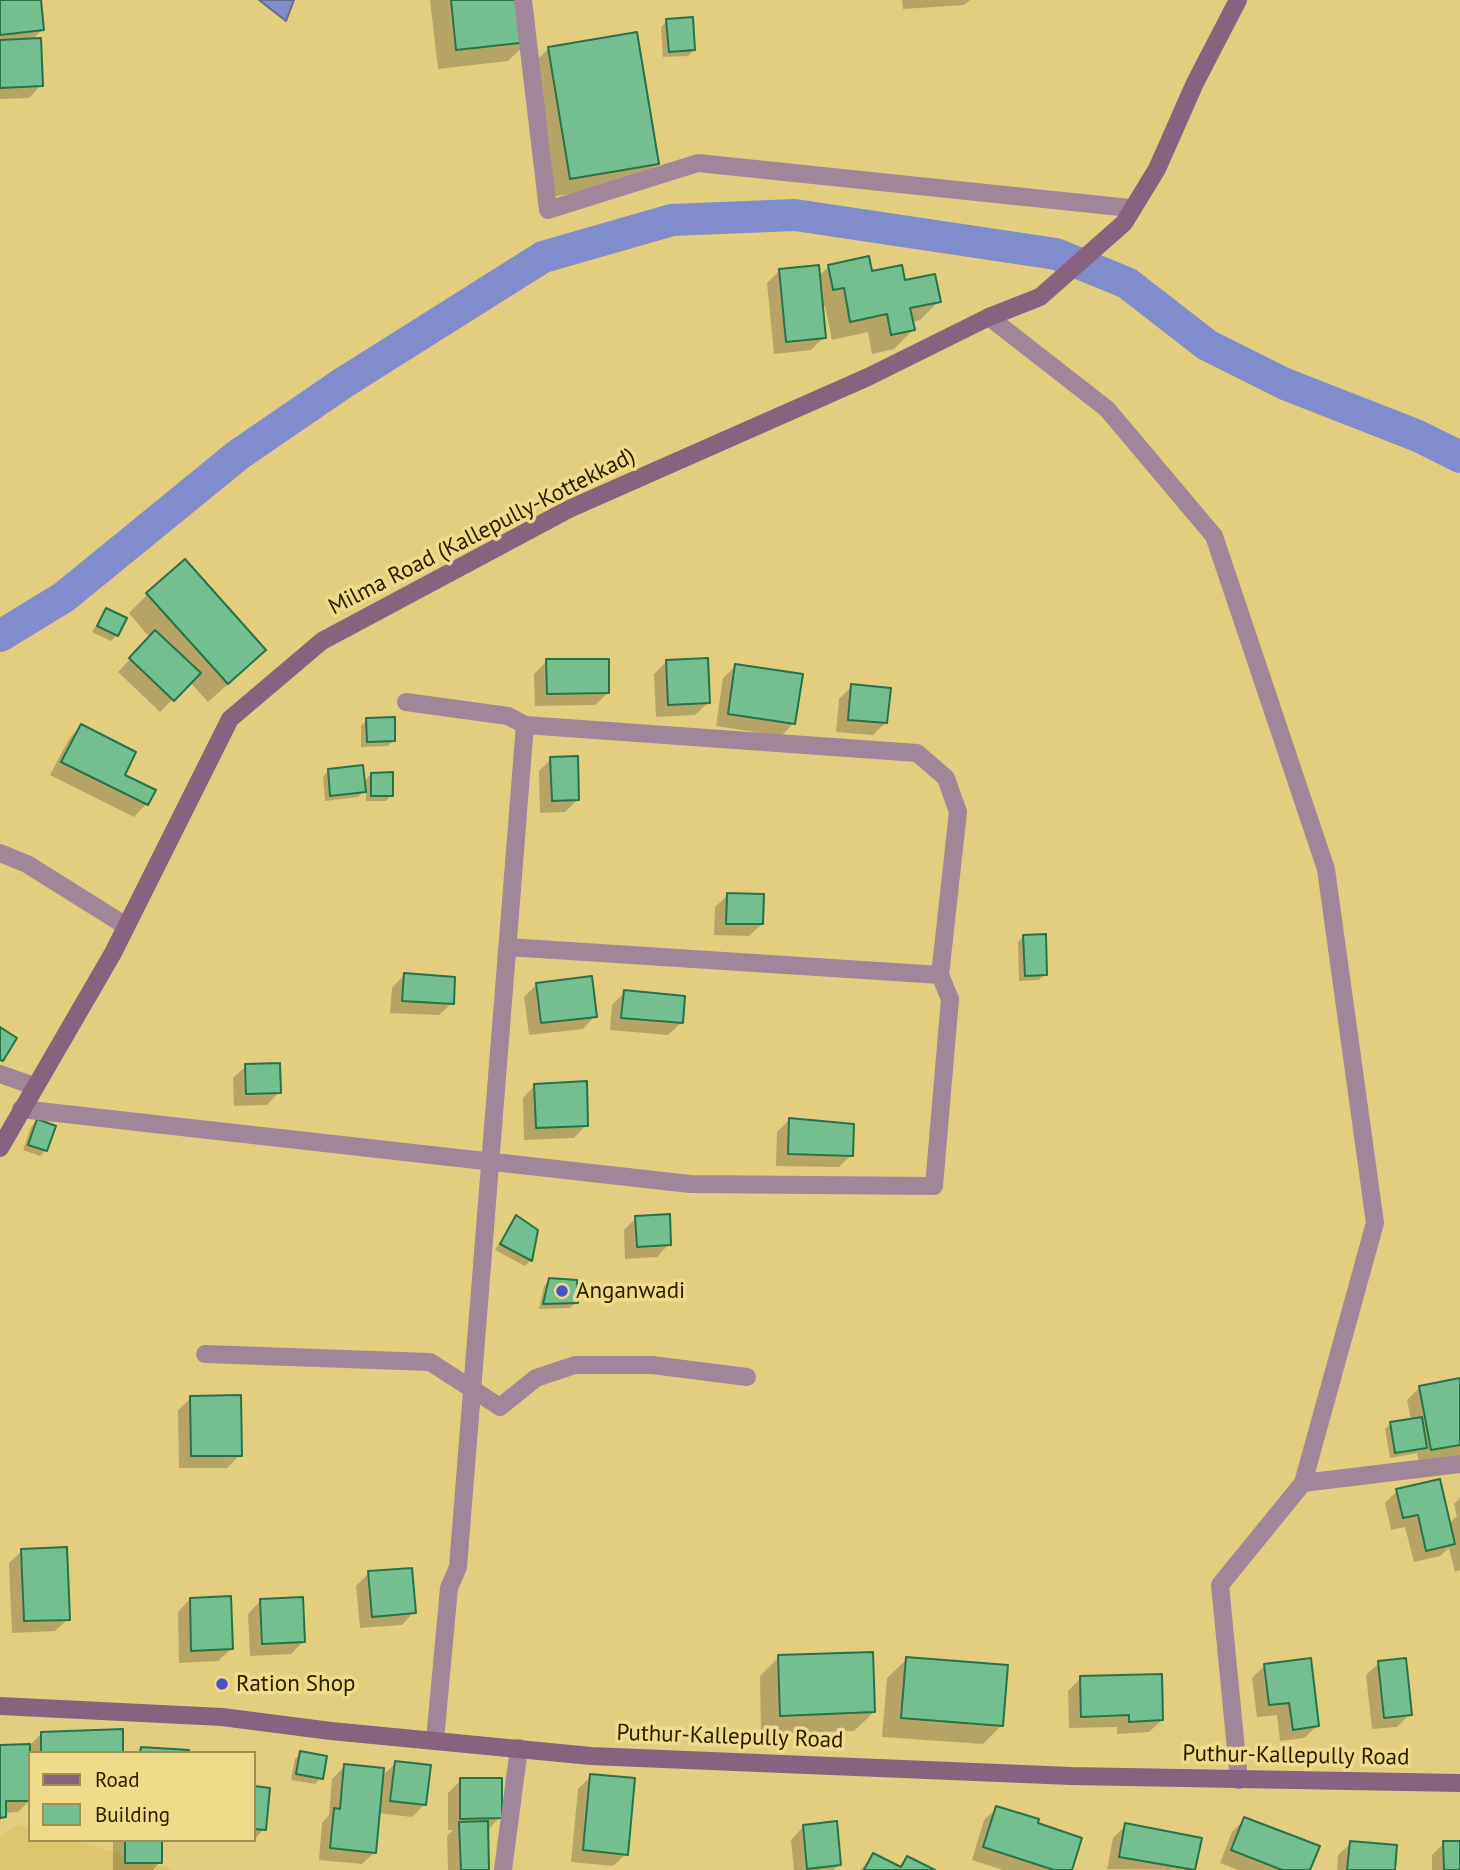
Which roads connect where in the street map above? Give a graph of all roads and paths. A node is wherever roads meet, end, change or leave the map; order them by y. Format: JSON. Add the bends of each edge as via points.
{"nodes":[{"id":1,"x":523,"y":0,"type":"edge"},
{"id":2,"x":1238,"y":0,"type":"edge"},
{"id":3,"x":1127,"y":216,"type":"junction"},
{"id":4,"x":989,"y":317,"type":"junction"},
{"id":5,"x":405,"y":702,"type":"dead end"},
{"id":6,"x":525,"y":726,"type":"junction"},
{"id":7,"x":0,"y":853,"type":"edge"},
{"id":8,"x":126,"y":926,"type":"junction"},
{"id":9,"x":508,"y":947,"type":"junction"},
{"id":10,"x":940,"y":975,"type":"junction"},
{"id":11,"x":0,"y":1074,"type":"edge"},
{"id":12,"x":34,"y":1086,"type":"junction"},
{"id":13,"x":21,"y":1110,"type":"junction"},
{"id":14,"x":0,"y":1148,"type":"edge"},
{"id":15,"x":488,"y":1161,"type":"junction"},
{"id":16,"x":205,"y":1354,"type":"dead end"},
{"id":17,"x":747,"y":1377,"type":"dead end"},
{"id":18,"x":472,"y":1388,"type":"junction"},
{"id":19,"x":1460,"y":1464,"type":"edge"},
{"id":20,"x":1303,"y":1483,"type":"junction"},
{"id":21,"x":0,"y":1706,"type":"edge"},
{"id":22,"x":435,"y":1740,"type":"junction"},
{"id":23,"x":519,"y":1748,"type":"junction"},
{"id":24,"x":1239,"y":1780,"type":"junction"},
{"id":25,"x":1460,"y":1783,"type":"edge"},
{"id":26,"x":503,"y":1870,"type":"edge"}],
"edges":[{"from":1,"to":3,"type":"street","via":[[548,210],[698,163]]},
{"from":2,"to":3,"type":"main road","name":"Milma Road (Kallepully-Kottekkad)","via":[[1157,169]]},
{"from":3,"to":4,"type":"main road","name":"Milma Road (Kallepully-Kottekkad)","via":[[1040,297]]},
{"from":4,"to":8,"type":"main road","name":"Milma Road (Kallepully-Kottekkad)","via":[[868,377],[569,509],[322,641],[230,719]]},
{"from":4,"to":20,"type":"street","via":[[1107,409],[1214,536],[1326,870],[1375,1223]]},
{"from":5,"to":6,"type":"street","via":[[508,716]]},
{"from":6,"to":9,"type":"street"},
{"from":6,"to":10,"type":"street","via":[[917,754],[946,778],[958,812]]},
{"from":7,"to":8,"type":"street","via":[[27,864]]},
{"from":8,"to":12,"type":"main road","name":"Milma Road (Kallepully-Kottekkad)"},
{"from":9,"to":10,"type":"street"},
{"from":9,"to":15,"type":"street"},
{"from":10,"to":15,"type":"street","via":[[950,999],[934,1186],[690,1184]]},
{"from":11,"to":12,"type":"street"},
{"from":12,"to":13,"type":"main road","name":"Milma Road (Kallepully-Kottekkad)"},
{"from":13,"to":14,"type":"main road","name":"Milma Road (Kallepully-Kottekkad)"},
{"from":13,"to":15,"type":"street"},
{"from":15,"to":18,"type":"street"},
{"from":16,"to":18,"type":"street","via":[[430,1362]]},
{"from":17,"to":18,"type":"street","via":[[652,1365],[575,1365],[536,1378],[500,1407]]},
{"from":18,"to":22,"type":"street","via":[[458,1567],[449,1588]]},
{"from":19,"to":20,"type":"street"},
{"from":20,"to":24,"type":"street","via":[[1220,1585]]},
{"from":21,"to":22,"type":"main road","name":"Puthur-Kallepully Road","via":[[222,1717]]},
{"from":22,"to":23,"type":"main road","name":"Puthur-Kallepully Road"},
{"from":23,"to":24,"type":"main road","name":"Puthur-Kallepully Road","via":[[591,1756]]},
{"from":23,"to":26,"type":"street"},
{"from":24,"to":25,"type":"main road","name":"Puthur-Kallepully Road"}]}
